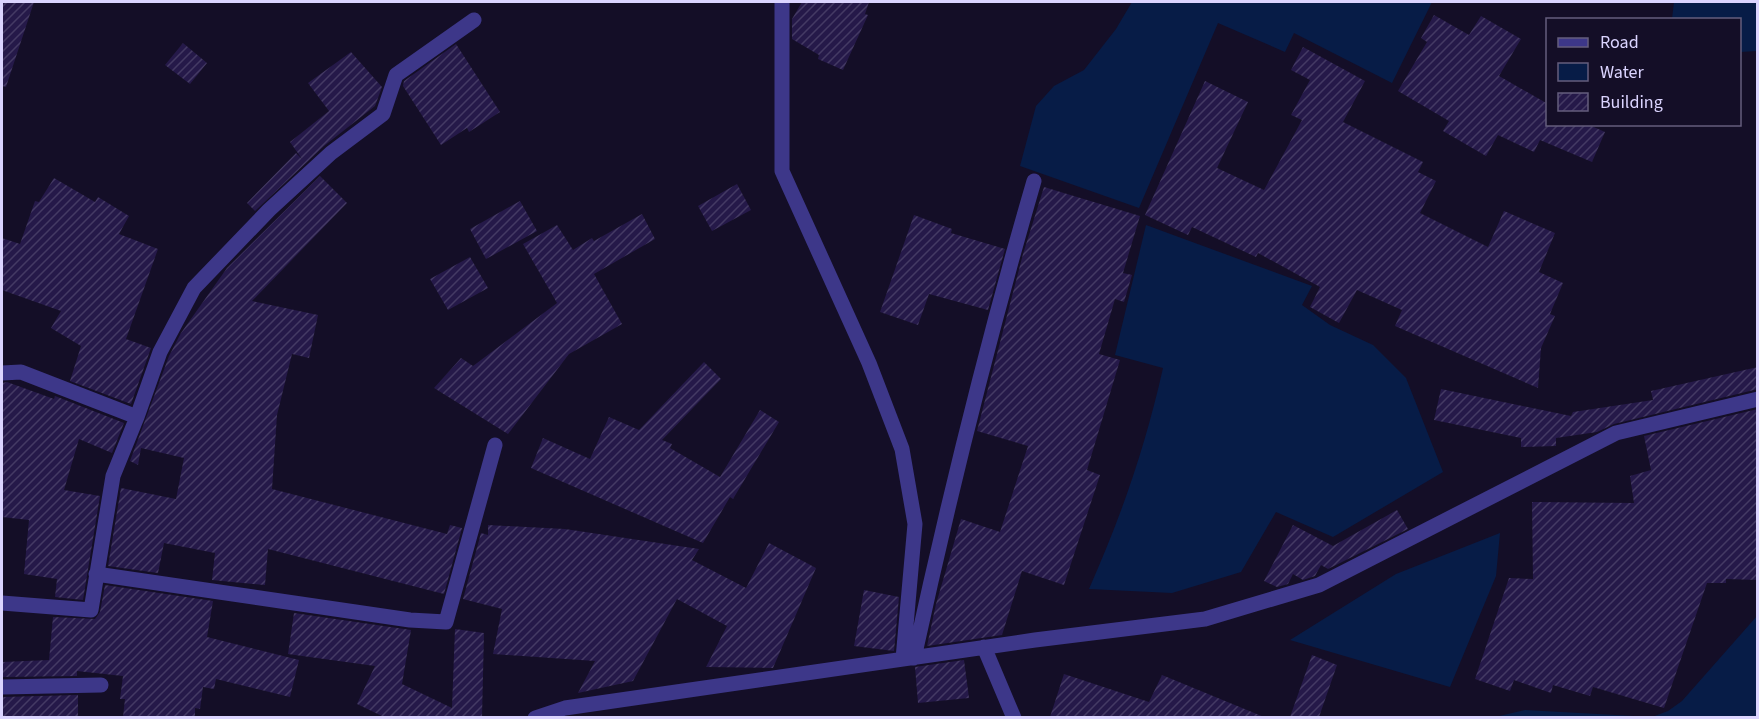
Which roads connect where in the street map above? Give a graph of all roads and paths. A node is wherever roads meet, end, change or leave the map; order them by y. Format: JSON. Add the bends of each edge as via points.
{"nodes":[{"id":1,"x":782,"y":2,"type":"edge"},
{"id":2,"x":474,"y":20,"type":"dead end"},
{"id":3,"x":1034,"y":181,"type":"dead end"},
{"id":4,"x":2,"y":373,"type":"edge"},
{"id":5,"x":1758,"y":399,"type":"edge"},
{"id":6,"x":137,"y":417,"type":"junction"},
{"id":7,"x":495,"y":445,"type":"dead end"},
{"id":8,"x":96,"y":574,"type":"junction"},
{"id":9,"x":2,"y":603,"type":"edge"},
{"id":10,"x":984,"y":647,"type":"junction"},
{"id":11,"x":908,"y":658,"type":"junction"},
{"id":12,"x":101,"y":684,"type":"dead end"},
{"id":13,"x":2,"y":687,"type":"edge"},
{"id":14,"x":535,"y":717,"type":"edge"},
{"id":15,"x":1014,"y":717,"type":"edge"}],
"edges":[{"from":1,"to":11,"type":"street","via":[[782,171],[869,363],[902,449],[915,524]]},
{"from":2,"to":6,"type":"street","via":[[396,75],[383,114],[331,153],[269,210],[194,288],[160,352]]},
{"from":3,"to":11,"type":"street","via":[[998,305]]},
{"from":4,"to":6,"type":"street","via":[[21,372]]},
{"from":5,"to":10,"type":"street","via":[[1616,433],[1319,585],[1205,619]]},
{"from":6,"to":8,"type":"street","via":[[113,476]]},
{"from":7,"to":8,"type":"street","via":[[446,622]]},
{"from":8,"to":9,"type":"street","via":[[91,610]]},
{"from":10,"to":11,"type":"street"},
{"from":10,"to":15,"type":"street"},
{"from":11,"to":14,"type":"street","via":[[565,708]]},
{"from":12,"to":13,"type":"street"}]}
